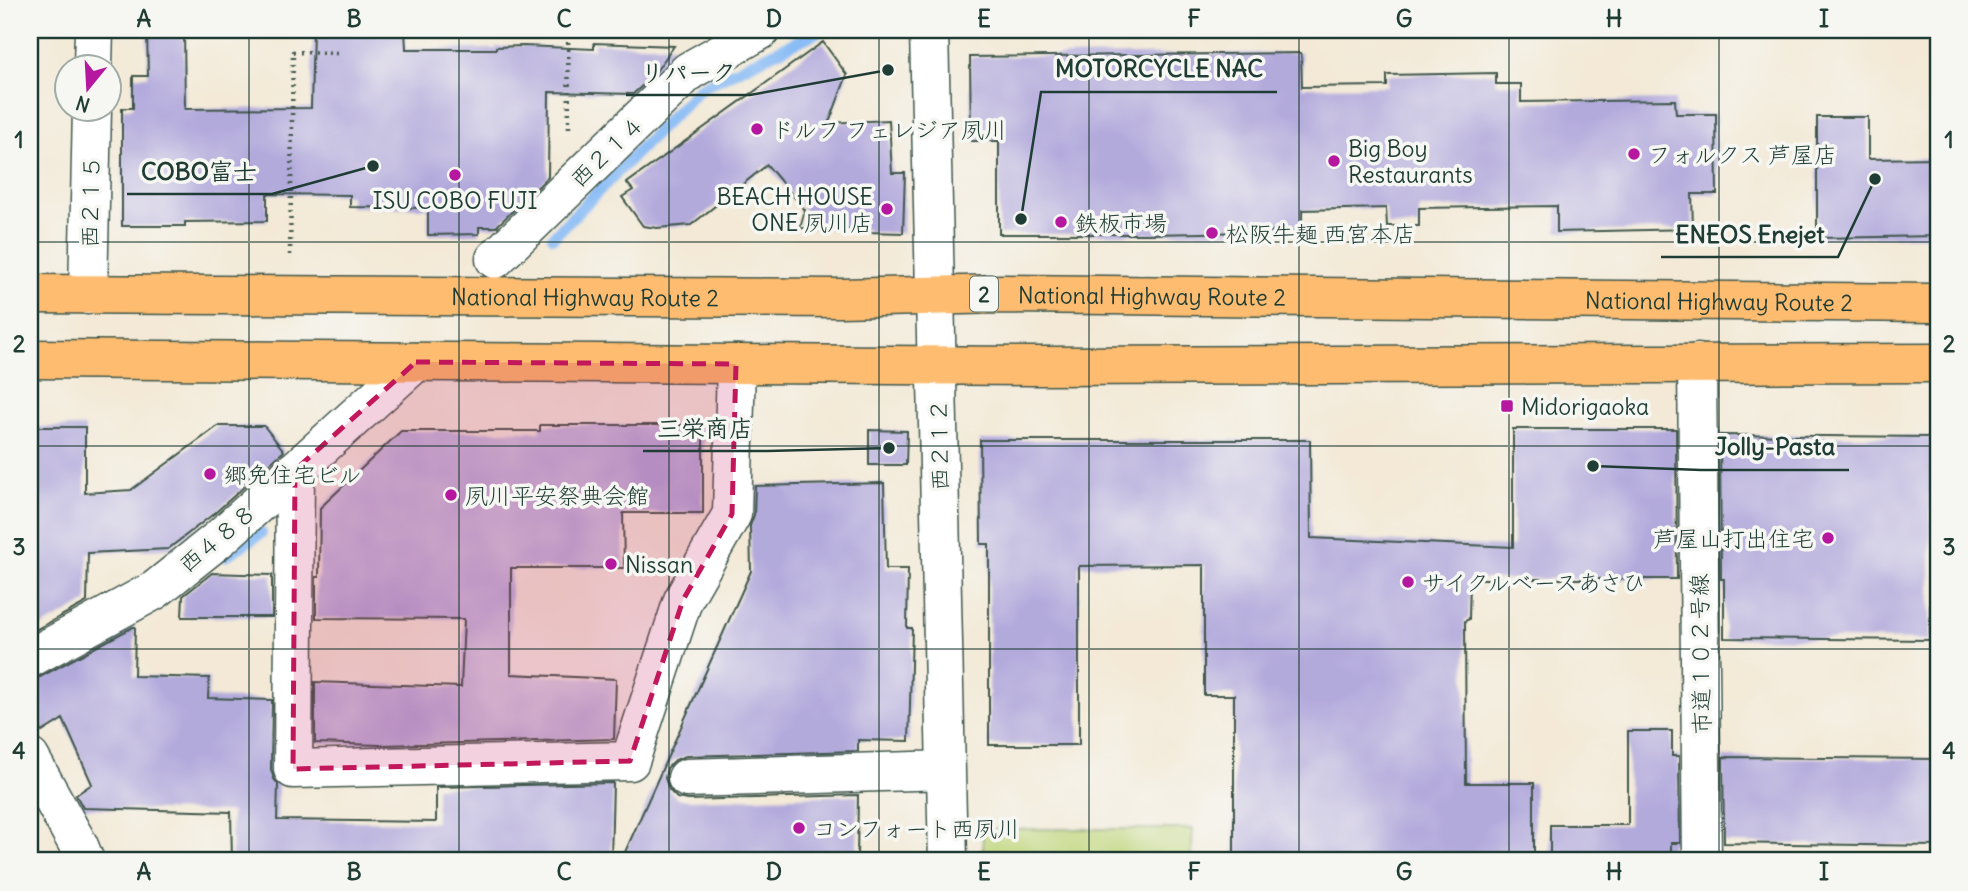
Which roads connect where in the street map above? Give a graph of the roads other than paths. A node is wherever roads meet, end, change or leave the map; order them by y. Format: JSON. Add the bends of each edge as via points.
{"nodes":[{"id":1,"x":94,"y":30,"type":"edge"},
{"id":2,"x":761,"y":30,"type":"edge"},
{"id":3,"x":929,"y":30,"type":"edge"},
{"id":4,"x":93,"y":52,"type":"edge"},
{"id":5,"x":92,"y":122,"type":"edge"},
{"id":6,"x":495,"y":259,"type":"dead end"},
{"id":7,"x":30,"y":295,"type":"edge"},
{"id":8,"x":88,"y":295,"type":"junction"},
{"id":9,"x":935,"y":295,"type":"junction"},
{"id":10,"x":1938,"y":303,"type":"edge"},
{"id":11,"x":30,"y":359,"type":"edge"},
{"id":12,"x":416,"y":362,"type":"junction"},
{"id":13,"x":1697,"y":363,"type":"junction"},
{"id":14,"x":1938,"y":363,"type":"edge"},
{"id":15,"x":736,"y":364,"type":"junction"},
{"id":16,"x":937,"y":365,"type":"junction"},
{"id":17,"x":295,"y":470,"type":"junction"},
{"id":18,"x":30,"y":658,"type":"edge"},
{"id":19,"x":30,"y":758,"type":"edge"},
{"id":20,"x":946,"y":771,"type":"junction"},
{"id":21,"x":687,"y":778,"type":"dead end"},
{"id":22,"x":85,"y":861,"type":"edge"},
{"id":23,"x":948,"y":861,"type":"edge"},
{"id":24,"x":1702,"y":861,"type":"edge"}],
"edges":[{"from":1,"to":4,"type":"street"},
{"from":2,"to":6,"type":"street","name":"西２１４","via":[[689,71]]},
{"from":3,"to":9,"type":"street","name":"西２１２"},
{"from":5,"to":8,"type":"street","name":"西２１５"},
{"from":7,"to":8,"type":"highway","name":"National Highway Route 2","number":"2"},
{"from":8,"to":9,"type":"highway","name":"National Highway Route 2","number":"2"},
{"from":9,"to":10,"type":"highway","name":"National Highway Route 2","number":"2"},
{"from":9,"to":16,"type":"street","name":"西２１２"},
{"from":11,"to":12,"type":"highway"},
{"from":12,"to":15,"type":"highway"},
{"from":12,"to":17,"type":"street","name":"西４８８"},
{"from":13,"to":14,"type":"highway"},
{"from":13,"to":16,"type":"highway"},
{"from":13,"to":24,"type":"street","name":"市道１０２号線"},
{"from":15,"to":16,"type":"highway"},
{"from":15,"to":17,"type":"street","via":[[732,514],[683,600],[630,761],[293,769]]},
{"from":16,"to":20,"type":"street","name":"西２１２"},
{"from":17,"to":18,"type":"street","name":"西４８８","via":[[155,590]]},
{"from":19,"to":22,"type":"street"},
{"from":20,"to":21,"type":"street"},
{"from":20,"to":23,"type":"street","name":"西２１２"}]}
